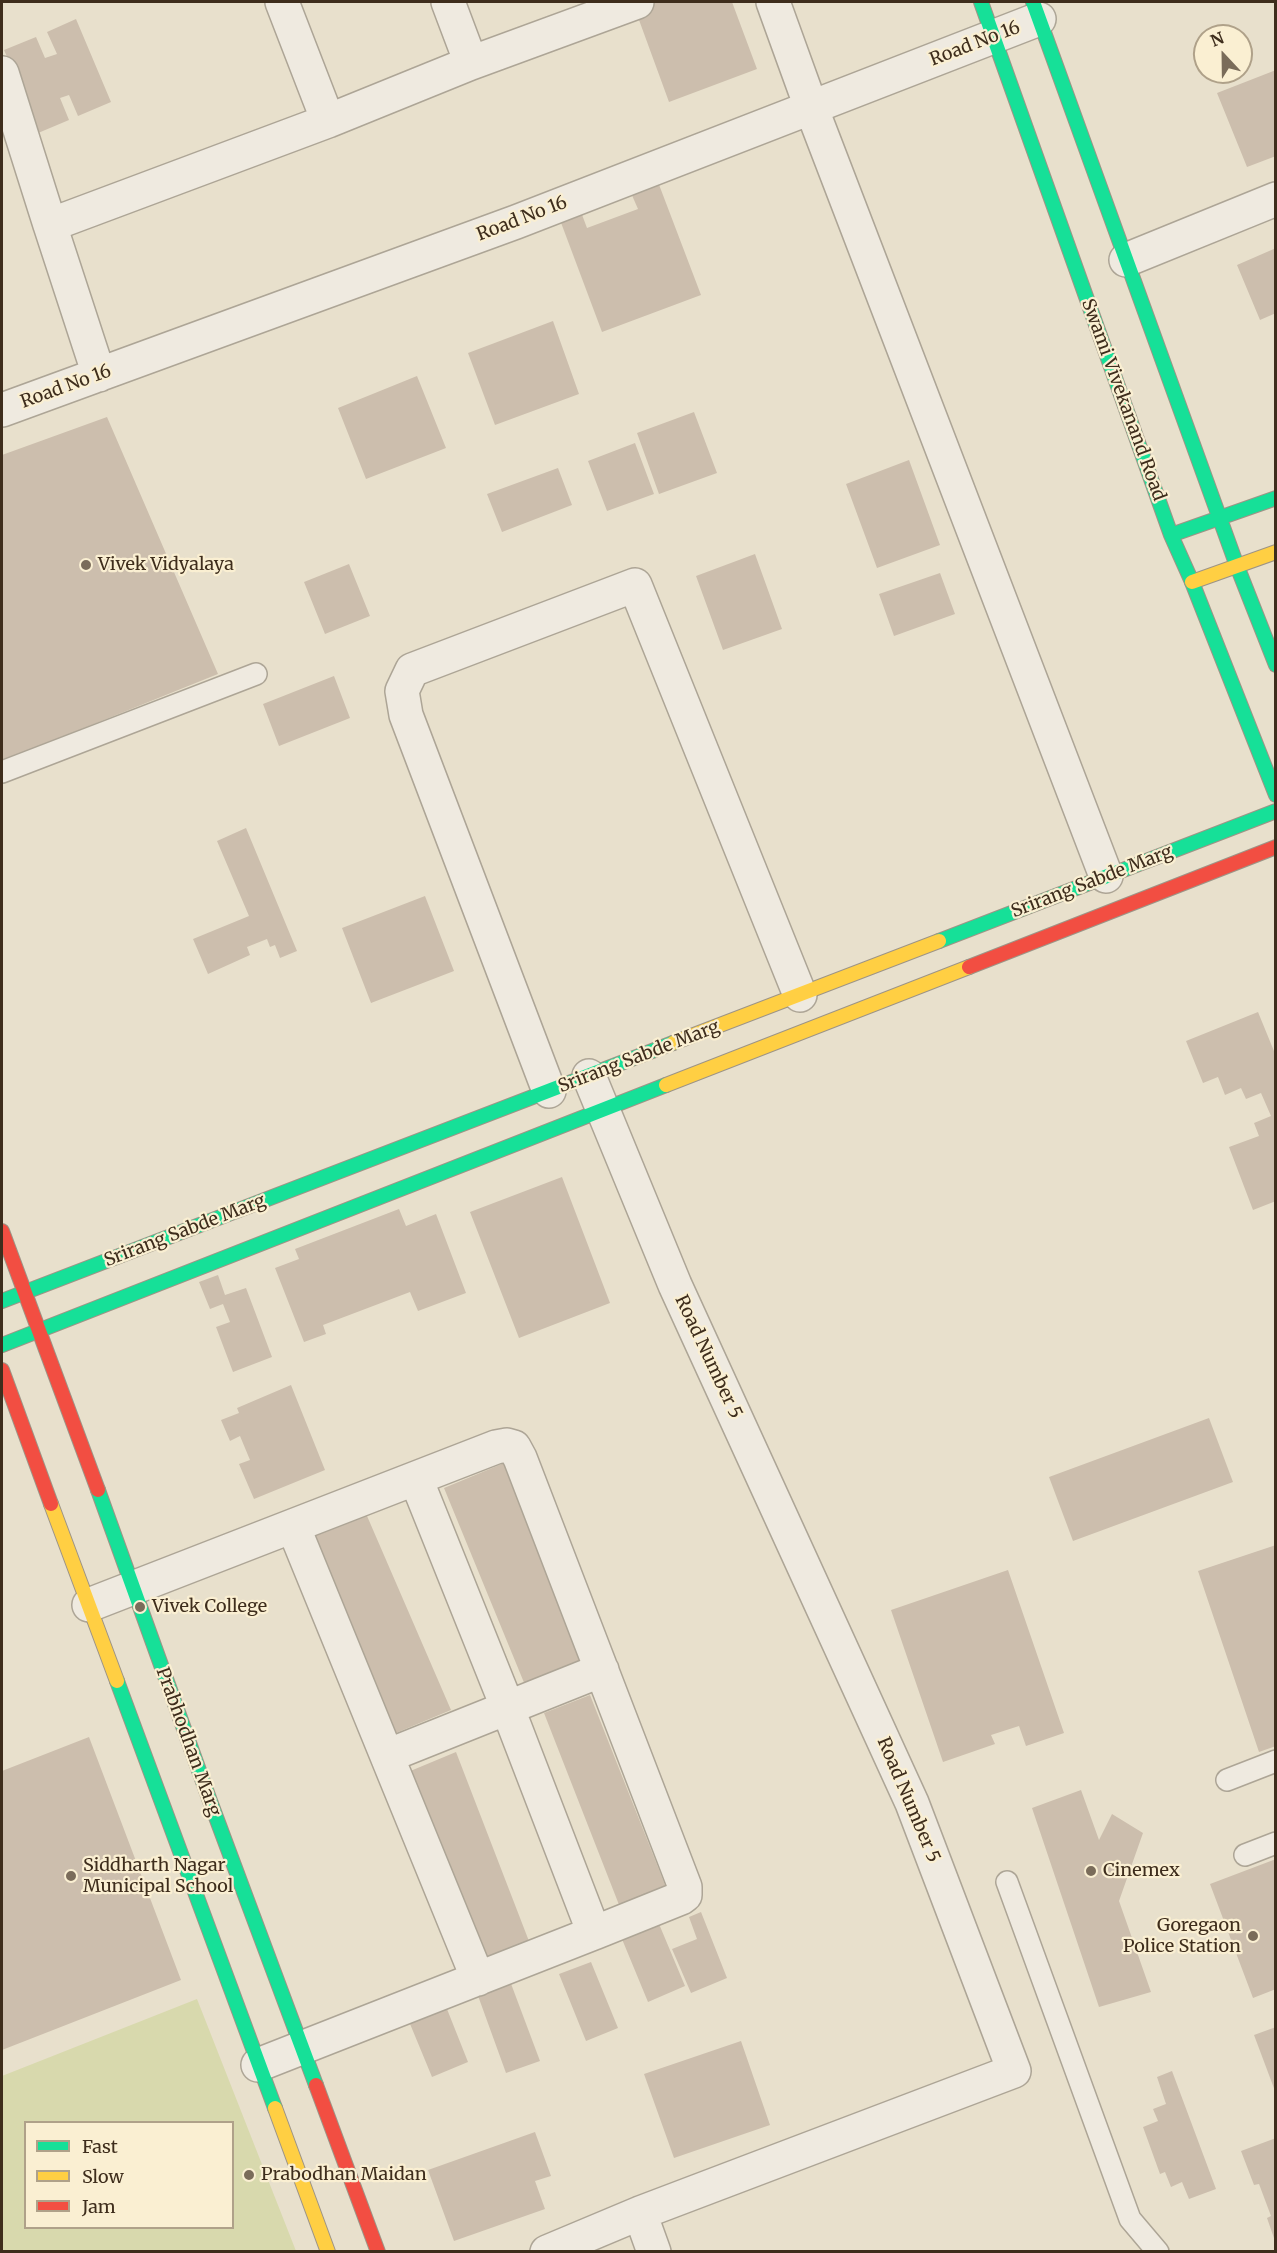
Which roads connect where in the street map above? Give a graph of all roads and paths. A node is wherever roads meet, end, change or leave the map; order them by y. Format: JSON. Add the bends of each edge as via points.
{"nodes":[{"id":1,"x":282,"y":2,"type":"edge"},
{"id":2,"x":448,"y":2,"type":"edge"},
{"id":3,"x":637,"y":2,"type":"edge"},
{"id":4,"x":773,"y":2,"type":"edge"},
{"id":5,"x":981,"y":2,"type":"edge"},
{"id":6,"x":1036,"y":10,"type":"edge"},
{"id":7,"x":993,"y":38,"type":"junction"},
{"id":8,"x":471,"y":63,"type":"junction"},
{"id":9,"x":2,"y":73,"type":"edge"},
{"id":10,"x":810,"y":107,"type":"junction"},
{"id":11,"x":328,"y":121,"type":"junction"},
{"id":12,"x":1275,"y":199,"type":"edge"},
{"id":13,"x":50,"y":225,"type":"junction"},
{"id":14,"x":1126,"y":260,"type":"junction"},
{"id":15,"x":99,"y":375,"type":"junction"},
{"id":16,"x":2,"y":410,"type":"edge"},
{"id":17,"x":1275,"y":498,"type":"edge"},
{"id":18,"x":1220,"y":518,"type":"junction"},
{"id":19,"x":1172,"y":535,"type":"junction"},
{"id":20,"x":1275,"y":552,"type":"edge"},
{"id":21,"x":1237,"y":566,"type":"junction"},
{"id":22,"x":1192,"y":582,"type":"junction"},
{"id":23,"x":1275,"y":665,"type":"edge"},
{"id":24,"x":256,"y":674,"type":"dead end"},
{"id":25,"x":2,"y":772,"type":"edge"},
{"id":26,"x":1275,"y":795,"type":"edge"},
{"id":27,"x":1275,"y":811,"type":"edge"},
{"id":28,"x":1275,"y":847,"type":"edge"},
{"id":29,"x":1106,"y":876,"type":"junction"},
{"id":30,"x":800,"y":994,"type":"junction"},
{"id":31,"x":589,"y":1076,"type":"junction"},
{"id":32,"x":549,"y":1091,"type":"junction"},
{"id":33,"x":603,"y":1110,"type":"junction"},
{"id":34,"x":2,"y":1231,"type":"edge"},
{"id":35,"x":26,"y":1293,"type":"junction"},
{"id":36,"x":2,"y":1301,"type":"edge"},
{"id":37,"x":40,"y":1331,"type":"junction"},
{"id":38,"x":2,"y":1345,"type":"edge"},
{"id":39,"x":2,"y":1370,"type":"edge"},
{"id":40,"x":416,"y":1479,"type":"junction"},
{"id":41,"x":293,"y":1526,"type":"junction"},
{"id":42,"x":134,"y":1588,"type":"junction"},
{"id":43,"x":89,"y":1605,"type":"junction"},
{"id":44,"x":602,"y":1670,"type":"junction"},
{"id":45,"x":507,"y":1708,"type":"junction"},
{"id":46,"x":387,"y":1756,"type":"junction"},
{"id":47,"x":1275,"y":1761,"type":"edge"},
{"id":48,"x":1227,"y":1780,"type":"dead end"},
{"id":49,"x":1275,"y":1844,"type":"edge"},
{"id":50,"x":1245,"y":1855,"type":"dead end"},
{"id":51,"x":1007,"y":1882,"type":"dead end"},
{"id":52,"x":594,"y":1933,"type":"junction"},
{"id":53,"x":478,"y":1979,"type":"junction"},
{"id":54,"x":303,"y":2048,"type":"junction"},
{"id":55,"x":258,"y":2065,"type":"junction"},
{"id":56,"x":640,"y":2213,"type":"junction"},
{"id":57,"x":328,"y":2252,"type":"edge"},
{"id":58,"x":378,"y":2252,"type":"edge"},
{"id":59,"x":547,"y":2252,"type":"edge"},
{"id":60,"x":654,"y":2252,"type":"edge"},
{"id":61,"x":1158,"y":2252,"type":"edge"}],
"edges":[{"from":1,"to":11,"type":"street"},
{"from":2,"to":8,"type":"street"},
{"from":3,"to":8,"type":"street"},
{"from":4,"to":10,"type":"street"},
{"from":5,"to":7,"type":"street","name":"Swami Vivekanand Road"},
{"from":6,"to":7,"type":"street","name":"Road No 16"},
{"from":6,"to":14,"type":"street"},
{"from":7,"to":10,"type":"street","name":"Road No 16"},
{"from":7,"to":19,"type":"street","name":"Swami Vivekanand Road"},
{"from":8,"to":11,"type":"street"},
{"from":9,"to":13,"type":"street"},
{"from":10,"to":15,"type":"street","name":"Road No 16","via":[[505,226]]},
{"from":10,"to":29,"type":"street"},
{"from":11,"to":13,"type":"street"},
{"from":12,"to":14,"type":"street"},
{"from":13,"to":15,"type":"street"},
{"from":14,"to":18,"type":"street"},
{"from":15,"to":16,"type":"street","name":"Road No 16"},
{"from":17,"to":18,"type":"street"},
{"from":18,"to":19,"type":"street"},
{"from":18,"to":21,"type":"street"},
{"from":19,"to":22,"type":"street","name":"Swami Vivekanand Road"},
{"from":20,"to":21,"type":"street"},
{"from":21,"to":22,"type":"street"},
{"from":21,"to":23,"type":"street"},
{"from":22,"to":26,"type":"street","name":"Swami Vivekanand Road"},
{"from":24,"to":25,"type":"lane"},
{"from":27,"to":29,"type":"street","name":"Srirang Sabde Marg"},
{"from":28,"to":33,"type":"street","name":"Srirang Sabde Marg"},
{"from":29,"to":30,"type":"street","name":"Srirang Sabde Marg"},
{"from":30,"to":31,"type":"street","name":"Srirang Sabde Marg"},
{"from":30,"to":32,"type":"street","via":[[635,585],[412,670],[402,691],[406,715]]},
{"from":31,"to":32,"type":"street","name":"Srirang Sabde Marg"},
{"from":31,"to":33,"type":"street","name":"Road Number 5"},
{"from":32,"to":35,"type":"street","name":"Srirang Sabde Marg"},
{"from":33,"to":37,"type":"street","name":"Srirang Sabde Marg"},
{"from":33,"to":56,"type":"street","name":"Road Number 5","via":[[675,1285],[912,1803],[1014,2071]]},
{"from":34,"to":35,"type":"street","name":"Prabhodhan Marg"},
{"from":35,"to":36,"type":"street","name":"Srirang Sabde Marg"},
{"from":35,"to":37,"type":"street","name":"Prabhodhan Marg"},
{"from":37,"to":38,"type":"street","name":"Srirang Sabde Marg"},
{"from":37,"to":42,"type":"street","name":"Prabhodhan Marg","via":[[72,1433]]},
{"from":39,"to":43,"type":"street","via":[[35,1447]]},
{"from":40,"to":41,"type":"street"},
{"from":40,"to":44,"type":"street","via":[[496,1447],[514,1447]]},
{"from":40,"to":45,"type":"street"},
{"from":41,"to":42,"type":"street"},
{"from":41,"to":46,"type":"street"},
{"from":42,"to":43,"type":"street"},
{"from":42,"to":54,"type":"street","name":"Prabhodhan Marg","via":[[247,1918]]},
{"from":43,"to":55,"type":"street","via":[[215,1930]]},
{"from":44,"to":45,"type":"street"},
{"from":44,"to":52,"type":"street","via":[[686,1892],[681,1898]]},
{"from":45,"to":46,"type":"street"},
{"from":45,"to":52,"type":"street"},
{"from":46,"to":53,"type":"street"},
{"from":47,"to":48,"type":"lane"},
{"from":49,"to":50,"type":"lane"},
{"from":51,"to":61,"type":"lane","via":[[1130,2219]]},
{"from":52,"to":53,"type":"street"},
{"from":53,"to":54,"type":"street"},
{"from":54,"to":55,"type":"street"},
{"from":54,"to":58,"type":"street","name":"Prabhodhan Marg"},
{"from":55,"to":57,"type":"street"},
{"from":56,"to":59,"type":"street","name":"Road Number 5"},
{"from":56,"to":60,"type":"street"}]}
